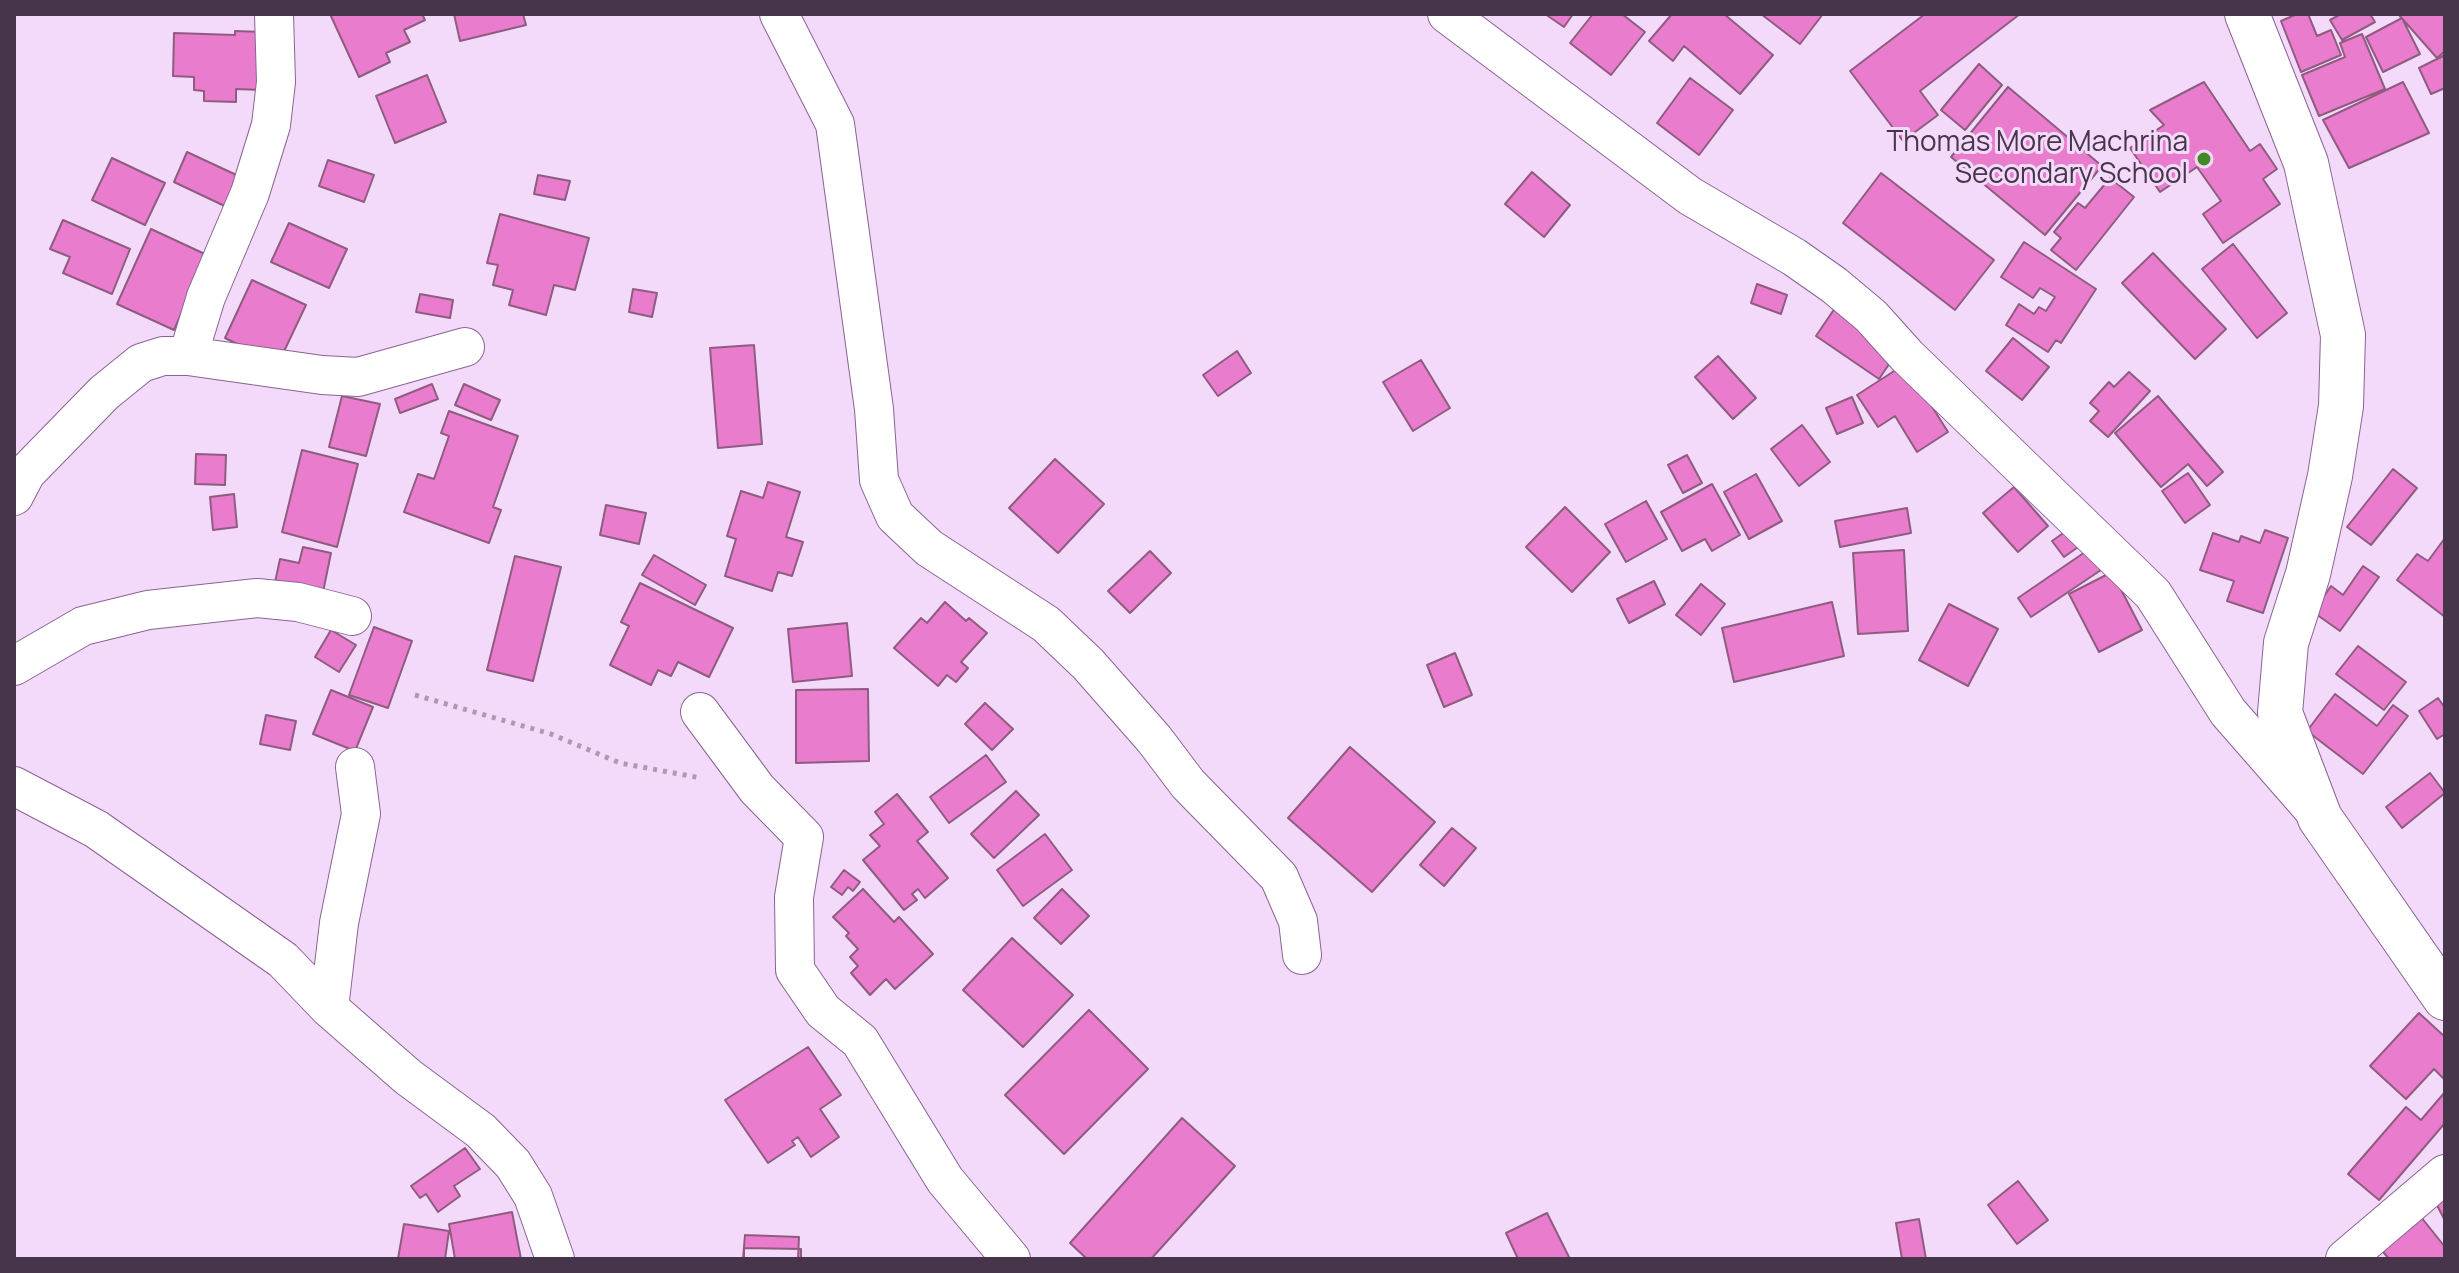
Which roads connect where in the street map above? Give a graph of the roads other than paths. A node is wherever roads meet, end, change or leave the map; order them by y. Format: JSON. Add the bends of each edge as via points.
{"nodes":[{"id":1,"x":274,"y":14,"type":"edge"},
{"id":2,"x":779,"y":14,"type":"edge"},
{"id":3,"x":1447,"y":14,"type":"edge"},
{"id":4,"x":2247,"y":14,"type":"edge"},
{"id":5,"x":465,"y":347,"type":"dead end"},
{"id":6,"x":188,"y":356,"type":"junction"},
{"id":7,"x":14,"y":496,"type":"edge"},
{"id":8,"x":352,"y":616,"type":"dead end"},
{"id":9,"x":14,"y":666,"type":"edge"},
{"id":10,"x":700,"y":712,"type":"dead end"},
{"id":11,"x":355,"y":767,"type":"dead end"},
{"id":12,"x":14,"y":786,"type":"edge"},
{"id":13,"x":2320,"y":818,"type":"junction"},
{"id":14,"x":1302,"y":955,"type":"dead end"},
{"id":15,"x":2445,"y":998,"type":"edge"},
{"id":16,"x":329,"y":1008,"type":"junction"},
{"id":17,"x":2445,"y":1174,"type":"edge"},
{"id":18,"x":555,"y":1259,"type":"edge"},
{"id":19,"x":1011,"y":1259,"type":"edge"},
{"id":20,"x":2345,"y":1259,"type":"edge"}],
"edges":[{"from":1,"to":6,"type":"street","via":[[271,125]]},
{"from":2,"to":14,"type":"street","via":[[835,124],[879,480],[895,516],[929,548],[1046,624],[1088,664],[1188,784],[1279,877],[1298,921]]},
{"from":3,"to":13,"type":"street","via":[[1690,196],[1794,257],[1871,316],[2153,594],[2228,712]]},
{"from":4,"to":13,"type":"street","via":[[2306,163],[2343,335],[2341,406],[2330,476],[2286,643],[2280,713]]},
{"from":5,"to":6,"type":"street","via":[[358,377]]},
{"from":6,"to":7,"type":"street","via":[[141,363],[26,473]]},
{"from":8,"to":9,"type":"street","via":[[257,598],[148,610],[83,626]]},
{"from":10,"to":19,"type":"street","via":[[757,789],[804,837],[794,897],[795,970],[823,1011],[860,1041],[945,1180]]},
{"from":11,"to":16,"type":"street","via":[[361,814]]},
{"from":12,"to":16,"type":"street","via":[[96,829],[188,893],[283,960]]},
{"from":13,"to":15,"type":"street"},
{"from":16,"to":18,"type":"street","via":[[481,1131],[513,1164],[533,1196]]},
{"from":17,"to":20,"type":"street"}]}
